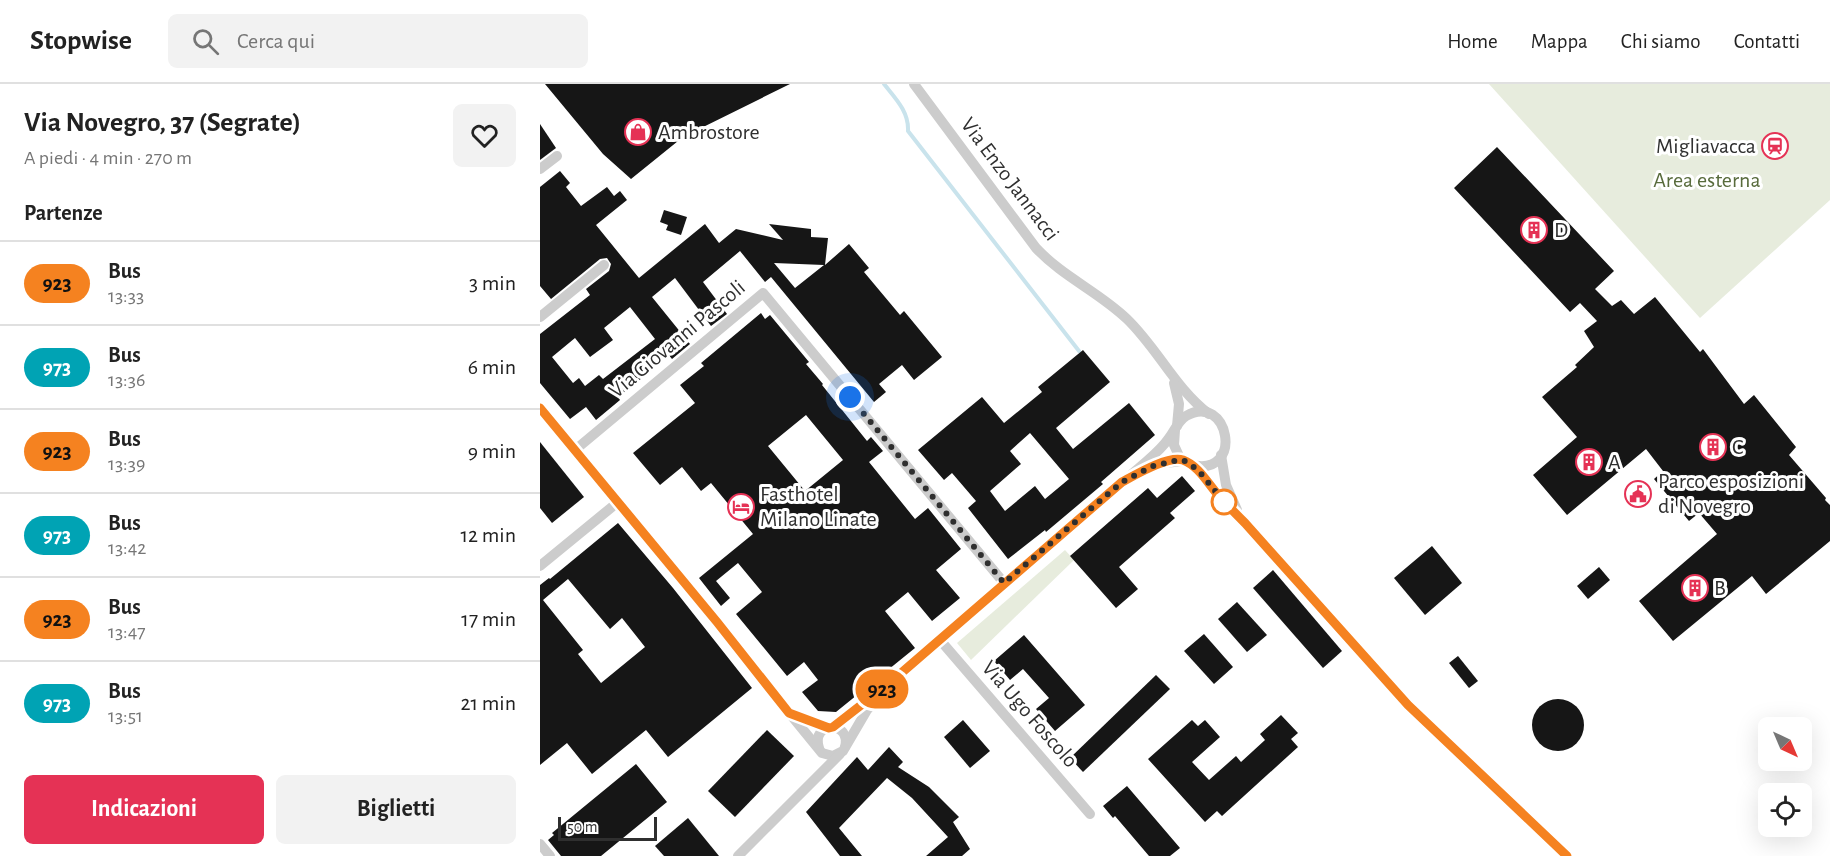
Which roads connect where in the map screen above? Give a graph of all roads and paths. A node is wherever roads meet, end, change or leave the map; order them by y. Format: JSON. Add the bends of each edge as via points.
{"nodes":[{"id":1,"x":914,"y":84,"type":"edge"},
{"id":2,"x":556,"y":156,"type":"dead end"},
{"id":3,"x":540,"y":169,"type":"edge"},
{"id":4,"x":604,"y":266,"type":"dead end"},
{"id":5,"x":540,"y":317,"type":"edge"},
{"id":6,"x":1172,"y":377,"type":"junction"},
{"id":7,"x":540,"y":408,"type":"edge"},
{"id":8,"x":1210,"y":415,"type":"junction"},
{"id":9,"x":1176,"y":428,"type":"junction"},
{"id":10,"x":575,"y":450,"type":"junction"},
{"id":11,"x":1221,"y":455,"type":"junction"},
{"id":12,"x":1187,"y":463,"type":"junction"},
{"id":13,"x":1122,"y":482,"type":"junction"},
{"id":14,"x":618,"y":502,"type":"junction"},
{"id":15,"x":1245,"y":523,"type":"junction"},
{"id":16,"x":540,"y":566,"type":"edge"},
{"id":17,"x":1004,"y":583,"type":"junction"},
{"id":18,"x":940,"y":640,"type":"junction"},
{"id":19,"x":890,"y":683,"type":"junction"},
{"id":20,"x":789,"y":713,"type":"junction"},
{"id":21,"x":831,"y":727,"type":"junction"},
{"id":22,"x":820,"y":750,"type":"junction"},
{"id":23,"x":843,"y":750,"type":"junction"},
{"id":24,"x":794,"y":800,"type":"junction"},
{"id":25,"x":1090,"y":814,"type":"dead end"},
{"id":26,"x":540,"y":844,"type":"edge"},
{"id":27,"x":550,"y":856,"type":"edge"},
{"id":28,"x":738,"y":856,"type":"edge"},
{"id":29,"x":1567,"y":856,"type":"edge"}],
"edges":[{"from":1,"to":6,"type":"street","name":"Via Enzo Jannacci","via":[[1031,243],[1060,271],[1102,297],[1128,320],[1150,343]]},
{"from":2,"to":3,"type":"street"},
{"from":4,"to":5,"type":"street"},
{"from":6,"to":8,"type":"street","name":"Via Enzo Jannacci"},
{"from":6,"to":9,"type":"street","via":[[1179,400]]},
{"from":7,"to":10,"type":"street"},
{"from":8,"to":9,"type":"street","via":[[1190,414]]},
{"from":8,"to":11,"type":"street","via":[[1226,432],[1227,442]]},
{"from":9,"to":12,"type":"street","via":[[1174,448]]},
{"from":9,"to":13,"type":"street"},
{"from":10,"to":14,"type":"street"},
{"from":10,"to":17,"type":"street","name":"Via Giovanni Pascoli","via":[[763,293]]},
{"from":11,"to":12,"type":"street","via":[[1210,464]]},
{"from":11,"to":15,"type":"street","via":[[1227,490]]},
{"from":12,"to":13,"type":"street","via":[[1178,460],[1153,466]]},
{"from":12,"to":15,"type":"street"},
{"from":13,"to":17,"type":"street"},
{"from":14,"to":16,"type":"street"},
{"from":14,"to":20,"type":"street"},
{"from":15,"to":29,"type":"street","via":[[1408,705]]},
{"from":17,"to":18,"type":"street"},
{"from":18,"to":19,"type":"street"},
{"from":18,"to":25,"type":"street","name":"Via Ugo Foscolo"},
{"from":19,"to":21,"type":"street"},
{"from":19,"to":23,"type":"street","via":[[867,710]]},
{"from":20,"to":21,"type":"street"},
{"from":20,"to":22,"type":"street"},
{"from":21,"to":22,"type":"street","via":[[819,735]]},
{"from":21,"to":23,"type":"street","via":[[845,735]]},
{"from":22,"to":23,"type":"street","via":[[832,756]]},
{"from":22,"to":24,"type":"street","via":[[816,770]]},
{"from":23,"to":24,"type":"street"},
{"from":24,"to":28,"type":"street"},
{"from":26,"to":27,"type":"street"}]}
